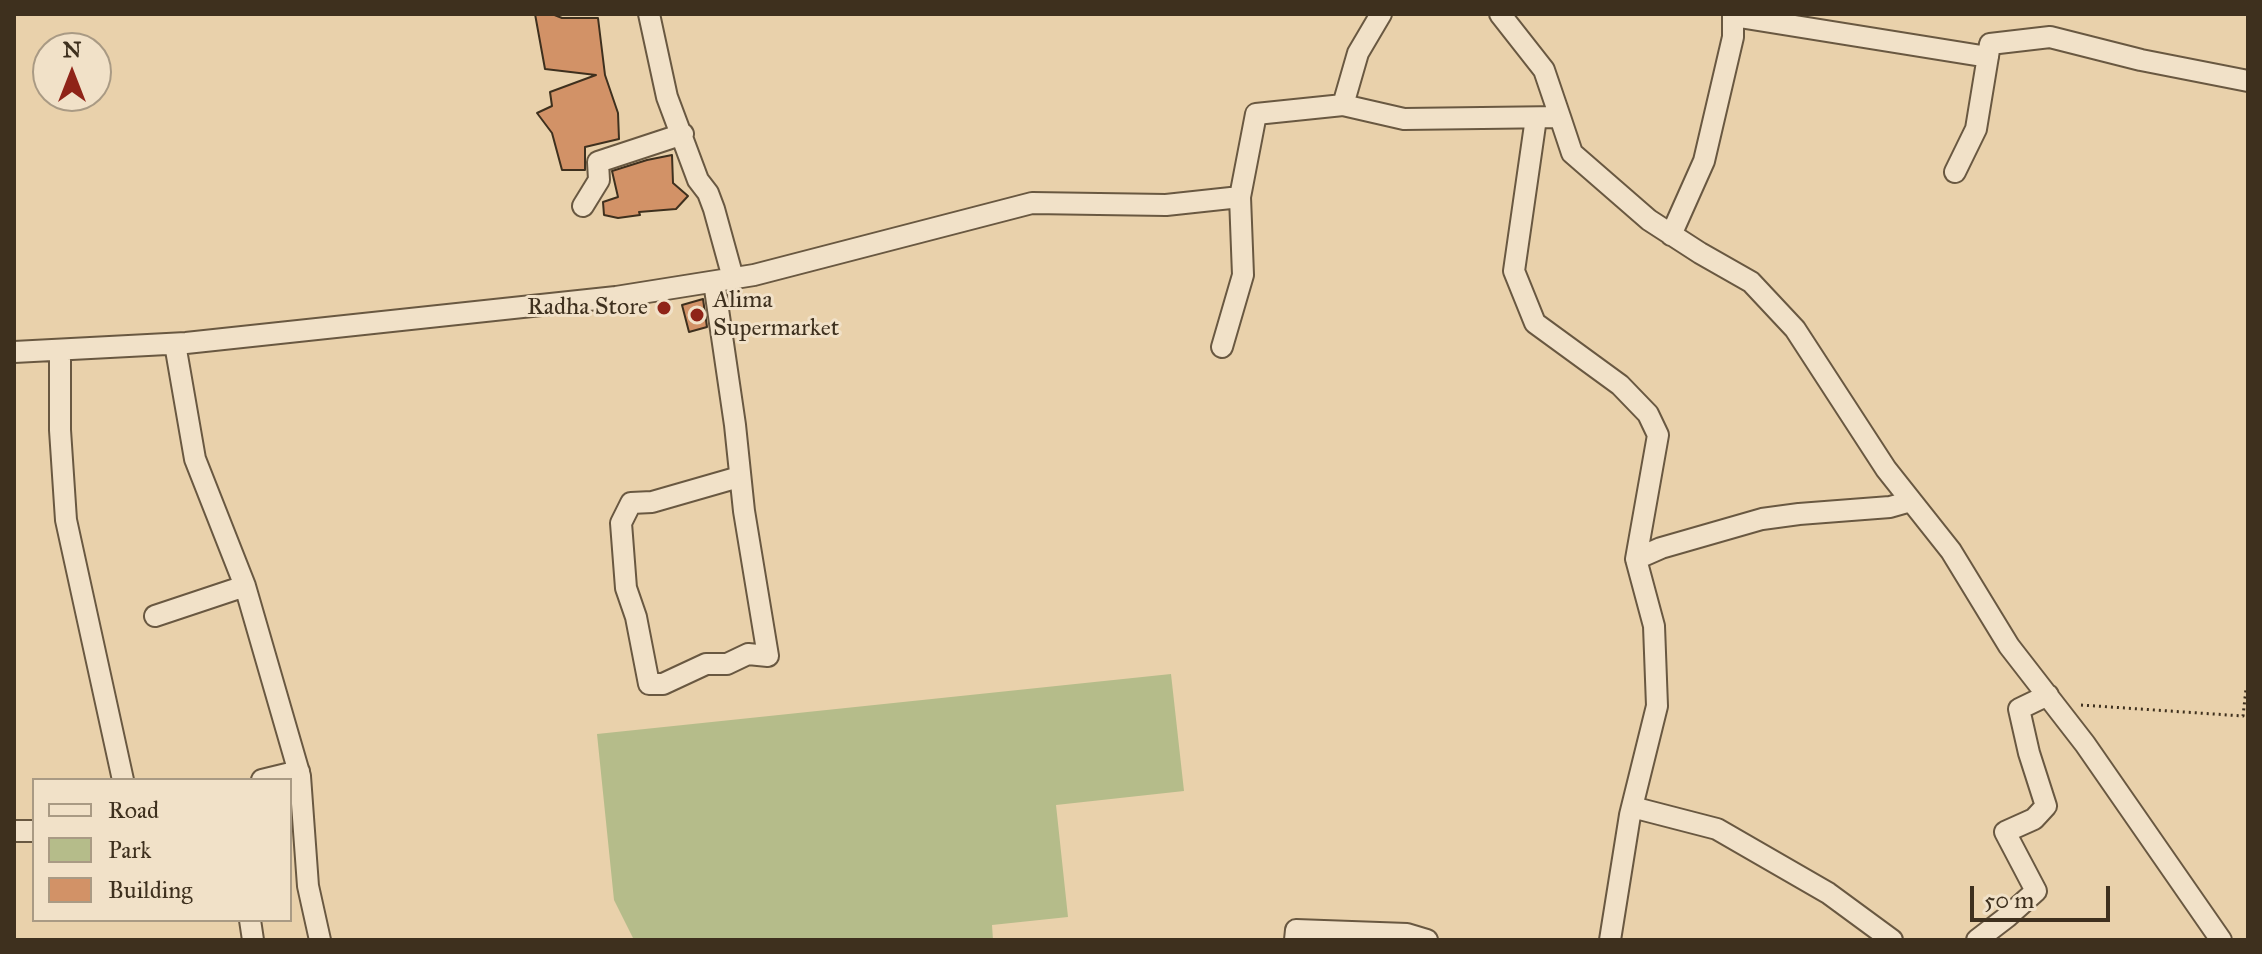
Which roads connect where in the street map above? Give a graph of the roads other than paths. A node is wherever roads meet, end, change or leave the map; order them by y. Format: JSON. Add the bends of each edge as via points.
{"nodes":[{"id":1,"x":649,"y":14,"type":"edge"},
{"id":2,"x":1381,"y":14,"type":"edge"},
{"id":3,"x":1500,"y":14,"type":"edge"},
{"id":4,"x":1733,"y":15,"type":"edge"},
{"id":5,"x":1988,"y":57,"type":"junction"},
{"id":6,"x":2248,"y":81,"type":"edge"},
{"id":7,"x":1343,"y":105,"type":"junction"},
{"id":8,"x":1560,"y":117,"type":"junction"},
{"id":9,"x":1536,"y":118,"type":"junction"},
{"id":10,"x":683,"y":134,"type":"junction"},
{"id":11,"x":1955,"y":172,"type":"dead end"},
{"id":12,"x":1240,"y":197,"type":"junction"},
{"id":13,"x":583,"y":206,"type":"dead end"},
{"id":14,"x":1671,"y":235,"type":"junction"},
{"id":15,"x":724,"y":280,"type":"junction"},
{"id":16,"x":175,"y":344,"type":"junction"},
{"id":17,"x":1222,"y":347,"type":"dead end"},
{"id":18,"x":60,"y":350,"type":"junction"},
{"id":19,"x":14,"y":352,"type":"edge"},
{"id":20,"x":739,"y":477,"type":"junction"},
{"id":21,"x":1911,"y":501,"type":"junction"},
{"id":22,"x":1636,"y":559,"type":"junction"},
{"id":23,"x":245,"y":586,"type":"junction"},
{"id":24,"x":155,"y":616,"type":"dead end"},
{"id":25,"x":2050,"y":699,"type":"junction"},
{"id":26,"x":299,"y":771,"type":"junction"},
{"id":27,"x":123,"y":778,"type":"edge"},
{"id":28,"x":270,"y":778,"type":"edge"},
{"id":29,"x":1632,"y":807,"type":"junction"},
{"id":30,"x":320,"y":940,"type":"edge"},
{"id":31,"x":1295,"y":940,"type":"edge"},
{"id":32,"x":1427,"y":940,"type":"edge"},
{"id":33,"x":1610,"y":940,"type":"edge"},
{"id":34,"x":1892,"y":940,"type":"edge"},
{"id":35,"x":1977,"y":940,"type":"edge"},
{"id":36,"x":2221,"y":940,"type":"edge"}],
"edges":[{"from":1,"to":10,"type":"street","via":[[667,97]]},
{"from":2,"to":7,"type":"street","via":[[1358,53]]},
{"from":3,"to":8,"type":"street","via":[[1544,70]]},
{"from":4,"to":5,"type":"street"},
{"from":4,"to":14,"type":"street","via":[[1733,37],[1704,161]]},
{"from":5,"to":6,"type":"street","via":[[1990,44],[2050,37]]},
{"from":5,"to":11,"type":"street","via":[[1976,129]]},
{"from":7,"to":9,"type":"street","via":[[1404,119]]},
{"from":7,"to":12,"type":"street","via":[[1256,114]]},
{"from":8,"to":9,"type":"street"},
{"from":8,"to":14,"type":"street","via":[[1572,153]]},
{"from":9,"to":22,"type":"street","via":[[1514,271],[1535,323],[1620,385],[1648,414],[1658,435]]},
{"from":10,"to":13,"type":"street","via":[[598,162],[599,180]]},
{"from":10,"to":15,"type":"street","via":[[714,209]]},
{"from":12,"to":15,"type":"street","via":[[1166,205],[1032,203]]},
{"from":12,"to":17,"type":"street","via":[[1243,275]]},
{"from":14,"to":21,"type":"street","via":[[1751,282],[1795,329]]},
{"from":15,"to":16,"type":"street","via":[[616,297]]},
{"from":15,"to":20,"type":"street"},
{"from":16,"to":18,"type":"street"},
{"from":16,"to":23,"type":"street","via":[[195,459]]},
{"from":18,"to":19,"type":"street"},
{"from":18,"to":27,"type":"street","via":[[66,520]]},
{"from":20,"to":20,"type":"street","via":[[768,656],[748,654],[727,664],[706,664],[663,684],[649,684],[626,588],[621,523],[631,503]]},
{"from":21,"to":22,"type":"street","via":[[1762,519]]},
{"from":21,"to":25,"type":"street","via":[[1951,551],[2009,646]]},
{"from":22,"to":29,"type":"street","via":[[1654,626],[1657,706]]},
{"from":23,"to":24,"type":"street"},
{"from":23,"to":26,"type":"street"},
{"from":25,"to":35,"type":"street","via":[[2019,709],[2046,806],[2034,819],[2005,832],[2036,891]]},
{"from":25,"to":36,"type":"street"},
{"from":26,"to":28,"type":"street"},
{"from":26,"to":30,"type":"street","via":[[308,886]]},
{"from":29,"to":33,"type":"street"},
{"from":29,"to":34,"type":"street","via":[[1717,829],[1828,893]]},
{"from":31,"to":32,"type":"street","via":[[1296,930],[1407,934]]}]}
